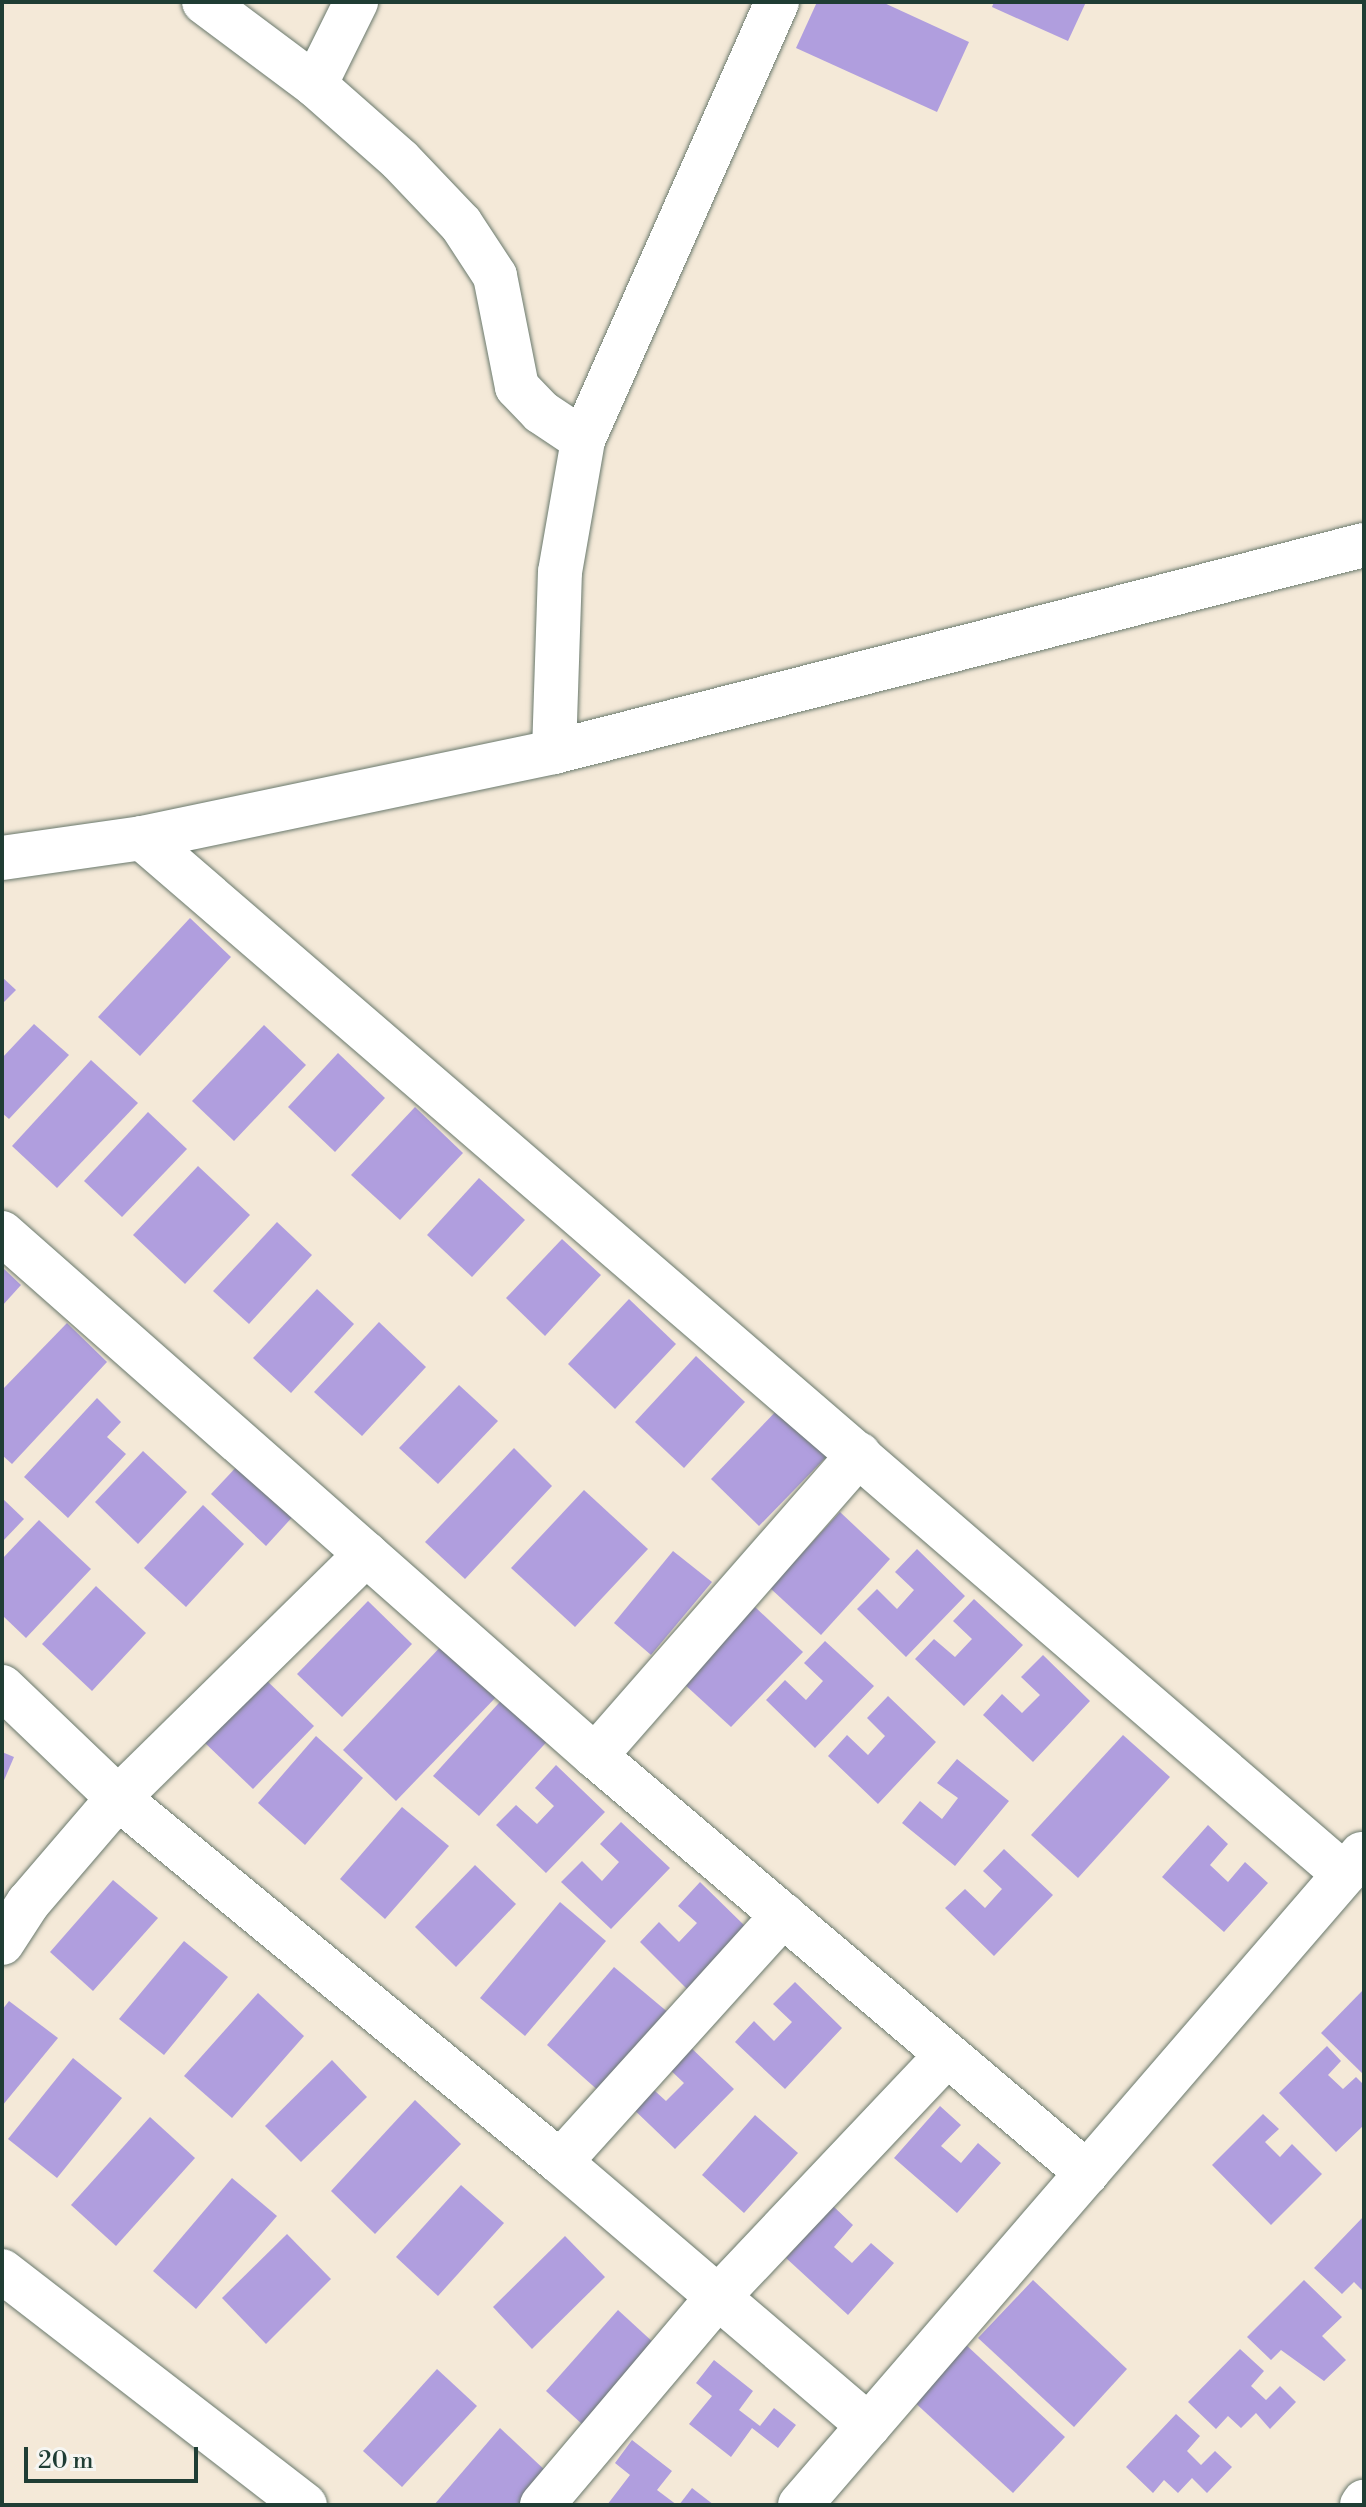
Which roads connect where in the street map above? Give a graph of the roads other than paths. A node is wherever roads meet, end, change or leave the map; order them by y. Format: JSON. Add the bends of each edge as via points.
{"nodes":[{"id":1,"x":204,"y":2,"type":"edge"},
{"id":2,"x":356,"y":2,"type":"edge"},
{"id":3,"x":777,"y":2,"type":"edge"},
{"id":4,"x":315,"y":85,"type":"junction"},
{"id":5,"x":583,"y":440,"type":"junction"},
{"id":6,"x":1364,"y":545,"type":"edge"},
{"id":7,"x":554,"y":752,"type":"junction"},
{"id":8,"x":142,"y":838,"type":"junction"},
{"id":9,"x":2,"y":858,"type":"edge"},
{"id":10,"x":2,"y":1233,"type":"edge"},
{"id":11,"x":859,"y":1454,"type":"junction"},
{"id":12,"x":366,"y":1554,"type":"junction"},
{"id":13,"x":2,"y":1687,"type":"edge"},
{"id":14,"x":595,"y":1756,"type":"junction"},
{"id":15,"x":118,"y":1798,"type":"junction"},
{"id":16,"x":1354,"y":1863,"type":"edge"},
{"id":17,"x":783,"y":1915,"type":"junction"},
{"id":18,"x":2,"y":1943,"type":"edge"},
{"id":19,"x":947,"y":2055,"type":"junction"},
{"id":20,"x":560,"y":2162,"type":"junction"},
{"id":21,"x":1087,"y":2173,"type":"junction"},
{"id":22,"x":2,"y":2271,"type":"edge"},
{"id":23,"x":718,"y":2297,"type":"junction"},
{"id":24,"x":869,"y":2426,"type":"junction"},
{"id":25,"x":305,"y":2505,"type":"edge"},
{"id":26,"x":542,"y":2505,"type":"edge"},
{"id":27,"x":800,"y":2505,"type":"edge"}],
"edges":[{"from":1,"to":4,"type":"street"},
{"from":2,"to":4,"type":"street"},
{"from":3,"to":5,"type":"street"},
{"from":4,"to":5,"type":"street","via":[[400,160],[461,224],[495,276],[517,387],[541,412]]},
{"from":5,"to":7,"type":"street","via":[[560,572]]},
{"from":6,"to":7,"type":"street"},
{"from":7,"to":8,"type":"street"},
{"from":8,"to":9,"type":"street"},
{"from":8,"to":11,"type":"street"},
{"from":10,"to":12,"type":"street"},
{"from":11,"to":14,"type":"street"},
{"from":11,"to":16,"type":"street"},
{"from":12,"to":14,"type":"street"},
{"from":12,"to":15,"type":"street"},
{"from":13,"to":15,"type":"street"},
{"from":14,"to":17,"type":"street"},
{"from":15,"to":18,"type":"street","via":[[28,1903]]},
{"from":15,"to":20,"type":"street"},
{"from":16,"to":21,"type":"street"},
{"from":17,"to":19,"type":"street"},
{"from":17,"to":20,"type":"street"},
{"from":19,"to":21,"type":"street"},
{"from":19,"to":23,"type":"street"},
{"from":20,"to":23,"type":"street"},
{"from":21,"to":24,"type":"street"},
{"from":22,"to":25,"type":"street"},
{"from":23,"to":24,"type":"street"},
{"from":23,"to":26,"type":"street"},
{"from":24,"to":27,"type":"street"}]}
